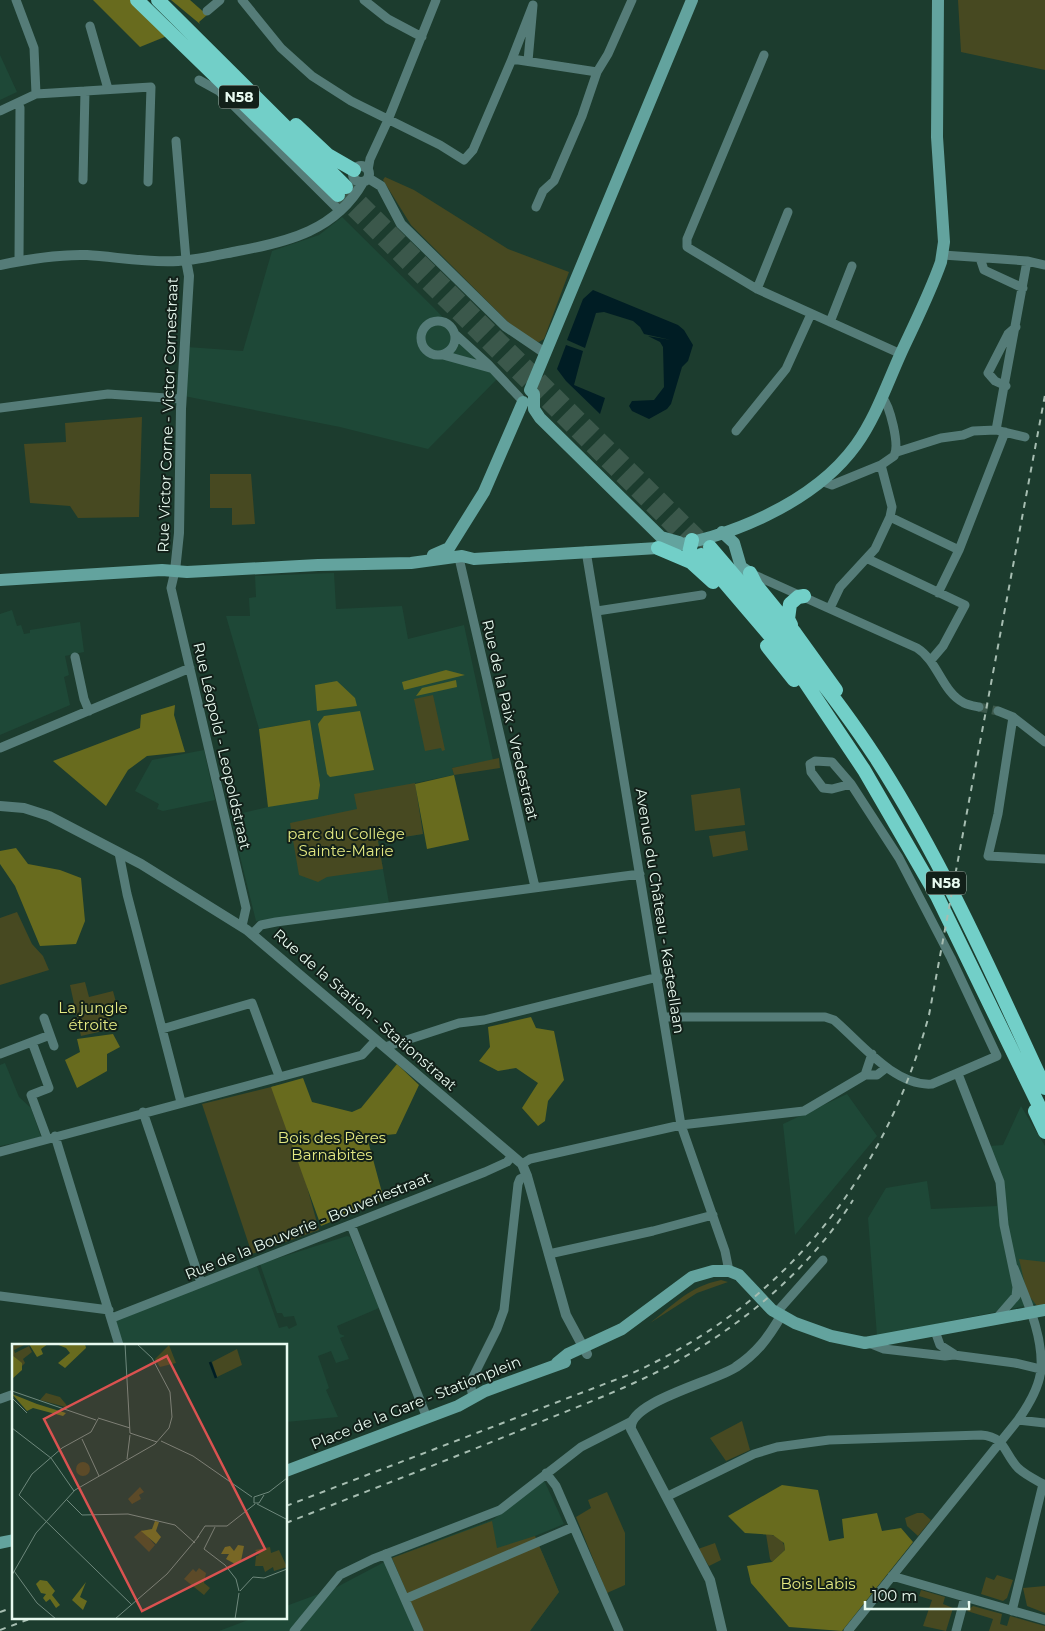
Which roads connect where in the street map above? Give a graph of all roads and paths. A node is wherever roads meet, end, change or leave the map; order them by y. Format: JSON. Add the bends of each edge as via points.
{"nodes":[{"id":1,"x":16,"y":0,"type":"edge"},
{"id":2,"x":137,"y":0,"type":"edge"},
{"id":3,"x":158,"y":0,"type":"edge"},
{"id":4,"x":242,"y":0,"type":"edge"},
{"id":5,"x":364,"y":0,"type":"edge"},
{"id":6,"x":436,"y":0,"type":"edge"},
{"id":7,"x":632,"y":0,"type":"edge"},
{"id":8,"x":692,"y":0,"type":"edge"},
{"id":9,"x":938,"y":0,"type":"edge"},
{"id":10,"x":219,"y":1,"type":"edge"},
{"id":11,"x":534,"y":3,"type":"edge"},
{"id":12,"x":207,"y":11,"type":"dead end"},
{"id":13,"x":177,"y":19,"type":"junction"},
{"id":14,"x":90,"y":26,"type":"dead end"},
{"id":15,"x":422,"y":37,"type":"junction"},
{"id":16,"x":764,"y":55,"type":"dead end"},
{"id":17,"x":512,"y":59,"type":"junction"},
{"id":18,"x":528,"y":61,"type":"junction"},
{"id":19,"x":597,"y":72,"type":"junction"},
{"id":20,"x":199,"y":80,"type":"dead end"},
{"id":21,"x":108,"y":89,"type":"junction"},
{"id":22,"x":85,"y":91,"type":"junction"},
{"id":23,"x":36,"y":94,"type":"junction"},
{"id":24,"x":18,"y":103,"type":"junction"},
{"id":25,"x":0,"y":111,"type":"edge"},
{"id":26,"x":388,"y":120,"type":"junction"},
{"id":27,"x":176,"y":141,"type":"dead end"},
{"id":28,"x":84,"y":180,"type":"dead end"},
{"id":29,"x":357,"y":180,"type":"junction"},
{"id":30,"x":148,"y":182,"type":"dead end"},
{"id":31,"x":536,"y":207,"type":"dead end"},
{"id":32,"x":340,"y":211,"type":"junction"},
{"id":33,"x":788,"y":212,"type":"dead end"},
{"id":34,"x":943,"y":248,"type":"junction"},
{"id":35,"x":980,"y":258,"type":"junction"},
{"id":36,"x":19,"y":260,"type":"junction"},
{"id":37,"x":186,"y":260,"type":"junction"},
{"id":38,"x":1027,"y":261,"type":"junction"},
{"id":39,"x":0,"y":265,"type":"edge"},
{"id":40,"x":1045,"y":265,"type":"edge"},
{"id":41,"x":852,"y":266,"type":"dead end"},
{"id":42,"x":757,"y":288,"type":"junction"},
{"id":43,"x":1023,"y":288,"type":"junction"},
{"id":44,"x":811,"y":314,"type":"junction"},
{"id":45,"x":830,"y":322,"type":"junction"},
{"id":46,"x":1016,"y":328,"type":"junction"},
{"id":47,"x":454,"y":334,"type":"junction"},
{"id":48,"x":546,"y":353,"type":"junction"},
{"id":49,"x":901,"y":354,"type":"junction"},
{"id":50,"x":443,"y":355,"type":"junction"},
{"id":51,"x":478,"y":360,"type":"junction"},
{"id":52,"x":1006,"y":386,"type":"junction"},
{"id":53,"x":526,"y":396,"type":"junction"},
{"id":54,"x":882,"y":397,"type":"junction"},
{"id":55,"x":181,"y":399,"type":"junction"},
{"id":56,"x":0,"y":408,"type":"edge"},
{"id":57,"x":540,"y":418,"type":"junction"},
{"id":58,"x":514,"y":426,"type":"junction"},
{"id":59,"x":736,"y":431,"type":"dead end"},
{"id":60,"x":1001,"y":431,"type":"junction"},
{"id":61,"x":1025,"y":437,"type":"dead end"},
{"id":62,"x":897,"y":452,"type":"junction"},
{"id":63,"x":881,"y":465,"type":"junction"},
{"id":64,"x":821,"y":482,"type":"junction"},
{"id":65,"x":890,"y":517,"type":"junction"},
{"id":66,"x":649,"y":526,"type":"junction"},
{"id":67,"x":736,"y":527,"type":"junction"},
{"id":68,"x":722,"y":532,"type":"junction"},
{"id":69,"x":687,"y":542,"type":"junction"},
{"id":70,"x":658,"y":548,"type":"junction"},
{"id":71,"x":632,"y":549,"type":"junction"},
{"id":72,"x":959,"y":550,"type":"junction"},
{"id":73,"x":586,"y":551,"type":"junction"},
{"id":74,"x":455,"y":553,"type":"junction"},
{"id":75,"x":700,"y":555,"type":"junction"},
{"id":76,"x":868,"y":559,"type":"junction"},
{"id":77,"x":175,"y":571,"type":"junction"},
{"id":78,"x":750,"y":573,"type":"junction"},
{"id":79,"x":0,"y":580,"type":"edge"},
{"id":80,"x":938,"y":593,"type":"junction"},
{"id":81,"x":702,"y":596,"type":"dead end"},
{"id":82,"x":804,"y":596,"type":"junction"},
{"id":83,"x":830,"y":608,"type":"junction"},
{"id":84,"x":597,"y":611,"type":"junction"},
{"id":85,"x":795,"y":633,"type":"junction"},
{"id":86,"x":75,"y":657,"type":"dead end"},
{"id":87,"x":931,"y":660,"type":"junction"},
{"id":88,"x":190,"y":668,"type":"junction"},
{"id":89,"x":979,"y":708,"type":"tunnel mouth"},
{"id":90,"x":89,"y":711,"type":"junction"},
{"id":91,"x":998,"y":711,"type":"tunnel mouth"},
{"id":92,"x":1013,"y":717,"type":"junction"},
{"id":93,"x":1045,"y":742,"type":"edge"},
{"id":94,"x":0,"y":748,"type":"edge"},
{"id":95,"x":875,"y":758,"type":"junction"},
{"id":96,"x":851,"y":784,"type":"dead end"},
{"id":97,"x":0,"y":806,"type":"edge"},
{"id":98,"x":120,"y":853,"type":"junction"},
{"id":99,"x":1045,"y":859,"type":"edge"},
{"id":100,"x":640,"y":874,"type":"junction"},
{"id":101,"x":535,"y":887,"type":"junction"},
{"id":102,"x":242,"y":926,"type":"junction"},
{"id":103,"x":252,"y":934,"type":"junction"},
{"id":104,"x":658,"y":977,"type":"junction"},
{"id":105,"x":664,"y":1017,"type":"junction"},
{"id":106,"x":44,"y":1018,"type":"dead end"},
{"id":107,"x":162,"y":1029,"type":"junction"},
{"id":108,"x":50,"y":1035,"type":"junction"},
{"id":109,"x":376,"y":1040,"type":"junction"},
{"id":110,"x":32,"y":1042,"type":"junction"},
{"id":111,"x":54,"y":1046,"type":"dead end"},
{"id":112,"x":385,"y":1047,"type":"junction"},
{"id":113,"x":0,"y":1054,"type":"edge"},
{"id":114,"x":872,"y":1054,"type":"junction"},
{"id":115,"x":886,"y":1068,"type":"junction"},
{"id":116,"x":958,"y":1074,"type":"junction"},
{"id":117,"x":865,"y":1075,"type":"junction"},
{"id":118,"x":279,"y":1076,"type":"junction"},
{"id":119,"x":1025,"y":1080,"type":"junction"},
{"id":120,"x":1045,"y":1088,"type":"edge"},
{"id":121,"x":181,"y":1102,"type":"junction"},
{"id":122,"x":143,"y":1112,"type":"junction"},
{"id":123,"x":1045,"y":1118,"type":"edge"},
{"id":124,"x":681,"y":1125,"type":"junction"},
{"id":125,"x":1045,"y":1132,"type":"edge"},
{"id":126,"x":51,"y":1137,"type":"junction"},
{"id":127,"x":0,"y":1152,"type":"edge"},
{"id":128,"x":512,"y":1156,"type":"junction"},
{"id":129,"x":522,"y":1164,"type":"junction"},
{"id":130,"x":528,"y":1176,"type":"junction"},
{"id":131,"x":713,"y":1215,"type":"junction"},
{"id":132,"x":351,"y":1225,"type":"junction"},
{"id":133,"x":549,"y":1254,"type":"junction"},
{"id":134,"x":823,"y":1260,"type":"dead end"},
{"id":135,"x":1014,"y":1268,"type":"junction"},
{"id":136,"x":729,"y":1271,"type":"junction"},
{"id":137,"x":202,"y":1283,"type":"junction"},
{"id":138,"x":0,"y":1296,"type":"edge"},
{"id":139,"x":1045,"y":1310,"type":"edge"},
{"id":140,"x":1032,"y":1312,"type":"junction"},
{"id":141,"x":110,"y":1314,"type":"junction"},
{"id":142,"x":778,"y":1314,"type":"junction"},
{"id":143,"x":997,"y":1318,"type":"junction"},
{"id":144,"x":935,"y":1331,"type":"junction"},
{"id":145,"x":869,"y":1343,"type":"junction"},
{"id":146,"x":119,"y":1344,"type":"edge"},
{"id":147,"x":585,"y":1351,"type":"junction"},
{"id":148,"x":954,"y":1355,"type":"junction"},
{"id":149,"x":1043,"y":1370,"type":"edge"},
{"id":150,"x":12,"y":1395,"type":"edge"},
{"id":151,"x":473,"y":1397,"type":"junction"},
{"id":152,"x":0,"y":1399,"type":"edge"},
{"id":153,"x":427,"y":1418,"type":"junction"},
{"id":154,"x":1018,"y":1420,"type":"junction"},
{"id":155,"x":632,"y":1421,"type":"junction"},
{"id":156,"x":1045,"y":1423,"type":"edge"},
{"id":157,"x":1001,"y":1442,"type":"junction"},
{"id":158,"x":288,"y":1470,"type":"edge"},
{"id":159,"x":546,"y":1473,"type":"junction"},
{"id":160,"x":1044,"y":1485,"type":"edge"},
{"id":161,"x":668,"y":1496,"type":"junction"},
{"id":162,"x":573,"y":1527,"type":"junction"},
{"id":163,"x":385,"y":1554,"type":"junction"},
{"id":164,"x":892,"y":1576,"type":"junction"},
{"id":165,"x":965,"y":1598,"type":"junction"},
{"id":166,"x":405,"y":1599,"type":"junction"},
{"id":167,"x":1012,"y":1611,"type":"junction"},
{"id":168,"x":1045,"y":1620,"type":"edge"},
{"id":169,"x":294,"y":1631,"type":"edge"},
{"id":170,"x":419,"y":1631,"type":"edge"},
{"id":171,"x":618,"y":1631,"type":"edge"},
{"id":172,"x":722,"y":1631,"type":"edge"},
{"id":173,"x":848,"y":1631,"type":"edge"},
{"id":174,"x":956,"y":1631,"type":"edge"}],
"edges":[{"from":1,"to":23,"type":"street","via":[[34,48]]},
{"from":2,"to":29,"type":"highway","number":"N58"},
{"from":3,"to":13,"type":"highway","number":"N58"},
{"from":4,"to":26,"type":"street","via":[[268,34],[302,69],[338,94]]},
{"from":5,"to":15,"type":"street","via":[[388,19]]},
{"from":6,"to":15,"type":"street"},
{"from":7,"to":19,"type":"street"},
{"from":8,"to":48,"type":"main road"},
{"from":9,"to":34,"type":"main road","via":[[937,137]]},
{"from":10,"to":12,"type":"street"},
{"from":11,"to":17,"type":"street"},
{"from":11,"to":18,"type":"street"},
{"from":13,"to":29,"type":"highway","number":"N58"},
{"from":13,"to":29,"type":"highway","via":[[200,34],[236,66]]},
{"from":14,"to":21,"type":"street"},
{"from":15,"to":26,"type":"street"},
{"from":16,"to":42,"type":"street","via":[[687,239],[687,247]]},
{"from":17,"to":18,"type":"street"},
{"from":17,"to":26,"type":"street","via":[[473,150],[464,160]]},
{"from":18,"to":19,"type":"street"},
{"from":19,"to":31,"type":"street","via":[[554,181],[544,191]]},
{"from":20,"to":32,"type":"street","via":[[219,91]]},
{"from":21,"to":22,"type":"street"},
{"from":21,"to":30,"type":"street","via":[[151,86]]},
{"from":22,"to":23,"type":"street"},
{"from":22,"to":28,"type":"street"},
{"from":23,"to":24,"type":"street"},
{"from":24,"to":25,"type":"street"},
{"from":24,"to":36,"type":"street"},
{"from":26,"to":29,"type":"street"},
{"from":27,"to":37,"type":"street","name":"Rue Victor Corne - Victor Cornestraat"},
{"from":29,"to":32,"type":"street"},
{"from":29,"to":48,"type":"street","via":[[381,186],[396,217],[407,230],[506,326]]},
{"from":32,"to":37,"type":"street","via":[[324,224],[291,240]]},
{"from":33,"to":42,"type":"street"},
{"from":34,"to":35,"type":"street"},
{"from":34,"to":49,"type":"main road"},
{"from":35,"to":38,"type":"street"},
{"from":35,"to":43,"type":"street","via":[[984,270]]},
{"from":36,"to":37,"type":"street","via":[[80,255]]},
{"from":36,"to":39,"type":"street"},
{"from":37,"to":55,"type":"street","name":"Rue Victor Corne - Victor Cornestraat","via":[[189,276]]},
{"from":38,"to":40,"type":"street"},
{"from":38,"to":43,"type":"street"},
{"from":41,"to":45,"type":"street"},
{"from":42,"to":44,"type":"street"},
{"from":43,"to":46,"type":"street"},
{"from":44,"to":45,"type":"street"},
{"from":44,"to":59,"type":"street","via":[[786,369]]},
{"from":45,"to":49,"type":"street"},
{"from":46,"to":52,"type":"street"},
{"from":46,"to":52,"type":"street","via":[[1008,334],[988,373]]},
{"from":47,"to":50,"type":"street","via":[[453,346]]},
{"from":47,"to":50,"type":"street","via":[[450,326],[439,321],[422,330],[420,339],[424,349],[431,354]]},
{"from":47,"to":51,"type":"street"},
{"from":48,"to":53,"type":"main road"},
{"from":49,"to":54,"type":"main road"},
{"from":50,"to":51,"type":"street"},
{"from":51,"to":53,"type":"street","via":[[508,386]]},
{"from":52,"to":60,"type":"street"},
{"from":53,"to":57,"type":"main road"},
{"from":53,"to":58,"type":"main road"},
{"from":54,"to":62,"type":"street","via":[[887,403]]},
{"from":54,"to":64,"type":"main road","via":[[857,443]]},
{"from":55,"to":56,"type":"street","via":[[108,394]]},
{"from":55,"to":77,"type":"street","name":"Rue Victor Corne - Victor Cornestraat","via":[[179,532]]},
{"from":57,"to":58,"type":"main road","via":[[525,416]]},
{"from":57,"to":66,"type":"main road"},
{"from":58,"to":74,"type":"main road"},
{"from":60,"to":61,"type":"street"},
{"from":60,"to":62,"type":"street","via":[[973,431]]},
{"from":60,"to":72,"type":"street"},
{"from":62,"to":63,"type":"street"},
{"from":63,"to":64,"type":"street","via":[[832,485]]},
{"from":63,"to":65,"type":"street","via":[[892,507]]},
{"from":64,"to":67,"type":"main road","via":[[797,499]]},
{"from":65,"to":72,"type":"street"},
{"from":65,"to":76,"type":"street"},
{"from":66,"to":69,"type":"main road","via":[[665,539]]},
{"from":66,"to":71,"type":"main road","via":[[648,538]]},
{"from":67,"to":68,"type":"main road"},
{"from":67,"to":78,"type":"main road"},
{"from":68,"to":69,"type":"main road"},
{"from":68,"to":78,"type":"main road","via":[[734,543],[741,567]]},
{"from":69,"to":70,"type":"main road"},
{"from":69,"to":75,"type":"highway","via":[[689,553]]},
{"from":70,"to":71,"type":"main road"},
{"from":70,"to":75,"type":"highway"},
{"from":71,"to":73,"type":"main road"},
{"from":72,"to":80,"type":"street"},
{"from":73,"to":74,"type":"main road","via":[[474,559]]},
{"from":73,"to":84,"type":"street","name":"Avenue du Château - Kasteellaan"},
{"from":74,"to":77,"type":"main road","via":[[411,563]]},
{"from":74,"to":101,"type":"street","name":"Rue de la Paix - Vredestraat"},
{"from":75,"to":95,"type":"highway","number":"N58","via":[[798,652]]},
{"from":75,"to":119,"type":"highway","number":"N58","via":[[707,576],[828,724],[841,733],[938,896]]},
{"from":76,"to":80,"type":"street"},
{"from":76,"to":83,"type":"street","via":[[859,563],[840,587]]},
{"from":77,"to":79,"type":"main road"},
{"from":77,"to":88,"type":"street","name":"Rue Léopold - Leopoldstraat","via":[[171,588]]},
{"from":78,"to":82,"type":"street"},
{"from":78,"to":85,"type":"highway"},
{"from":80,"to":87,"type":"street","via":[[965,605],[943,646]]},
{"from":81,"to":84,"type":"street"},
{"from":82,"to":83,"type":"street"},
{"from":82,"to":85,"type":"highway","via":[[790,604],[788,611]]},
{"from":83,"to":87,"type":"street","via":[[917,648]]},
{"from":84,"to":100,"type":"street","name":"Avenue du Château - Kasteellaan"},
{"from":85,"to":95,"type":"highway","via":[[826,674]]},
{"from":86,"to":90,"type":"street"},
{"from":87,"to":89,"type":"street","via":[[954,695]]},
{"from":88,"to":90,"type":"street"},
{"from":88,"to":102,"type":"street","name":"Rue Léopold - Leopoldstraat","via":[[246,908]]},
{"from":90,"to":94,"type":"street"},
{"from":91,"to":92,"type":"street"},
{"from":92,"to":93,"type":"street"},
{"from":92,"to":99,"type":"street","via":[[988,856]]},
{"from":95,"to":120,"type":"highway","number":"N58","via":[[963,914]]},
{"from":96,"to":116,"type":"street","via":[[899,858],[998,1054]]},
{"from":97,"to":98,"type":"street","name":"Rue de la Station - Stationstraat","via":[[45,814]]},
{"from":98,"to":102,"type":"street","name":"Rue de la Station - Stationstraat"},
{"from":98,"to":107,"type":"street","via":[[125,885]]},
{"from":100,"to":101,"type":"street"},
{"from":100,"to":104,"type":"street","name":"Avenue du Château - Kasteellaan"},
{"from":101,"to":103,"type":"street","via":[[276,922],[261,925]]},
{"from":102,"to":103,"type":"street","name":"Rue de la Station - Stationstraat"},
{"from":103,"to":109,"type":"street","name":"Rue de la Station - Stationstraat"},
{"from":104,"to":105,"type":"street","name":"Avenue du Château - Kasteellaan"},
{"from":104,"to":112,"type":"street","via":[[484,1020],[459,1022]]},
{"from":105,"to":114,"type":"street","via":[[825,1016],[834,1020]]},
{"from":105,"to":124,"type":"street","name":"Avenue du Château - Kasteellaan"},
{"from":106,"to":108,"type":"street"},
{"from":107,"to":118,"type":"street","via":[[252,1003]]},
{"from":107,"to":121,"type":"street"},
{"from":108,"to":110,"type":"street"},
{"from":108,"to":111,"type":"street"},
{"from":109,"to":112,"type":"street","name":"Rue de la Station - Stationstraat"},
{"from":109,"to":118,"type":"street","via":[[362,1055]]},
{"from":110,"to":113,"type":"street"},
{"from":110,"to":126,"type":"street","via":[[49,1088],[30,1095]]},
{"from":112,"to":128,"type":"street","name":"Rue de la Station - Stationstraat"},
{"from":114,"to":115,"type":"street"},
{"from":114,"to":117,"type":"street"},
{"from":115,"to":116,"type":"street","via":[[928,1084]]},
{"from":115,"to":117,"type":"street","via":[[877,1075]]},
{"from":116,"to":135,"type":"street","via":[[1000,1182],[1006,1236]]},
{"from":117,"to":124,"type":"street","via":[[804,1112]]},
{"from":118,"to":121,"type":"street"},
{"from":119,"to":123,"type":"highway","number":"N58"},
{"from":119,"to":125,"type":"highway","number":"N58"},
{"from":121,"to":122,"type":"street"},
{"from":122,"to":126,"type":"street"},
{"from":122,"to":137,"type":"street"},
{"from":124,"to":129,"type":"street","via":[[530,1159]]},
{"from":124,"to":131,"type":"street","name":"Avenue du Château - Kasteellaan"},
{"from":126,"to":127,"type":"street"},
{"from":126,"to":141,"type":"street"},
{"from":128,"to":129,"type":"street","name":"Rue de la Station - Stationstraat"},
{"from":128,"to":132,"type":"street","name":"Rue de la Bouverie - Bouveriestraat","via":[[507,1162],[485,1172]]},
{"from":129,"to":130,"type":"street","name":"Rue de la Station - Stationstraat"},
{"from":130,"to":133,"type":"street","name":"Rue de la Station - Stationstraat"},
{"from":130,"to":151,"type":"street","via":[[520,1179],[518,1184],[504,1310],[470,1383]]},
{"from":131,"to":133,"type":"street","via":[[653,1232]]},
{"from":131,"to":136,"type":"street","name":"Avenue du Château - Kasteellaan"},
{"from":132,"to":137,"type":"street","name":"Rue de la Bouverie - Bouveriestraat"},
{"from":132,"to":153,"type":"street"},
{"from":133,"to":147,"type":"street","name":"Rue de la Station - Stationstraat","via":[[566,1315]]},
{"from":134,"to":142,"type":"street"},
{"from":135,"to":140,"type":"street"},
{"from":135,"to":143,"type":"street","via":[[1016,1296]]},
{"from":136,"to":142,"type":"main road","via":[[742,1277]]},
{"from":136,"to":147,"type":"main road","name":"Place de la Gare - Stationplein","via":[[692,1276],[642,1316],[627,1334]]},
{"from":137,"to":141,"type":"street","name":"Rue de la Bouverie - Bouveriestraat"},
{"from":138,"to":141,"type":"street"},
{"from":139,"to":140,"type":"main road"},
{"from":140,"to":143,"type":"main road"},
{"from":140,"to":149,"type":"street"},
{"from":141,"to":146,"type":"street"},
{"from":142,"to":145,"type":"main road","via":[[831,1336]]},
{"from":142,"to":155,"type":"street","via":[[764,1344],[738,1366],[715,1379],[651,1404]]},
{"from":143,"to":144,"type":"main road"},
{"from":144,"to":145,"type":"main road"},
{"from":144,"to":148,"type":"street","via":[[940,1345]]},
{"from":145,"to":148,"type":"street","via":[[884,1349]]},
{"from":147,"to":151,"type":"main road","name":"Place de la Gare - Stationplein","via":[[568,1354],[557,1363]]},
{"from":148,"to":149,"type":"street"},
{"from":149,"to":154,"type":"street"},
{"from":150,"to":152,"type":"street"},
{"from":151,"to":153,"type":"main road","name":"Place de la Gare - Stationplein"},
{"from":153,"to":158,"type":"main road","name":"Place de la Gare - Stationplein"},
{"from":154,"to":156,"type":"street"},
{"from":154,"to":157,"type":"street"},
{"from":155,"to":159,"type":"street","via":[[585,1444]]},
{"from":155,"to":161,"type":"street","via":[[632,1429]]},
{"from":157,"to":160,"type":"street","via":[[1019,1468]]},
{"from":157,"to":161,"type":"street","via":[[981,1435],[802,1442],[754,1454]]},
{"from":157,"to":164,"type":"street"},
{"from":159,"to":162,"type":"street","via":[[554,1483]]},
{"from":159,"to":163,"type":"street","via":[[500,1510]]},
{"from":160,"to":167,"type":"street"},
{"from":161,"to":172,"type":"street","via":[[710,1580]]},
{"from":162,"to":166,"type":"street"},
{"from":162,"to":171,"type":"street"},
{"from":163,"to":166,"type":"street"},
{"from":163,"to":169,"type":"street","via":[[337,1577]]},
{"from":164,"to":165,"type":"street"},
{"from":164,"to":173,"type":"street"},
{"from":165,"to":167,"type":"street"},
{"from":165,"to":174,"type":"street"},
{"from":166,"to":170,"type":"street"},
{"from":167,"to":168,"type":"street"}]}
